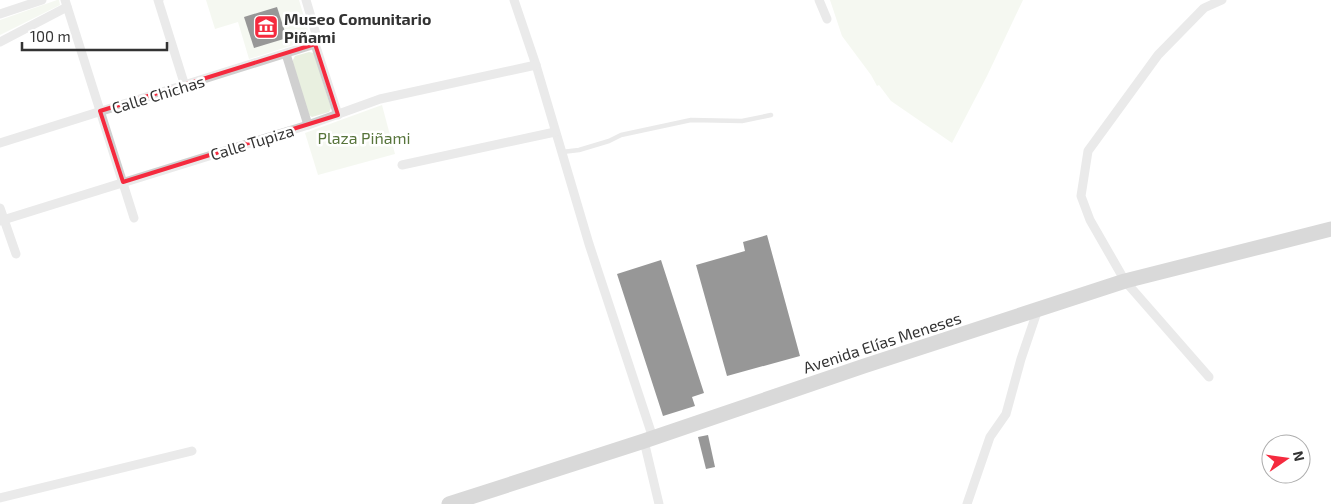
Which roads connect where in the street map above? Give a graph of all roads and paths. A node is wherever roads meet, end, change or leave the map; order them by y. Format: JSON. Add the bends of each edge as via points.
{"nodes":[{"id":1,"x":42,"y":0,"type":"edge"},
{"id":2,"x":159,"y":0,"type":"edge"},
{"id":3,"x":306,"y":0,"type":"edge"},
{"id":4,"x":514,"y":0,"type":"edge"},
{"id":5,"x":819,"y":0,"type":"edge"},
{"id":6,"x":1222,"y":0,"type":"edge"},
{"id":7,"x":66,"y":4,"type":"edge"},
{"id":8,"x":0,"y":14,"type":"edge"},
{"id":9,"x":827,"y":18,"type":"dead end"},
{"id":10,"x":0,"y":42,"type":"edge"},
{"id":11,"x":316,"y":44,"type":"junction"},
{"id":12,"x":286,"y":54,"type":"junction"},
{"id":13,"x":536,"y":65,"type":"junction"},
{"id":14,"x":185,"y":86,"type":"junction"},
{"id":15,"x":100,"y":112,"type":"junction"},
{"id":16,"x":338,"y":115,"type":"junction"},
{"id":17,"x":771,"y":115,"type":"dead end"},
{"id":18,"x":308,"y":124,"type":"junction"},
{"id":19,"x":555,"y":132,"type":"junction"},
{"id":20,"x":0,"y":143,"type":"edge"},
{"id":21,"x":561,"y":152,"type":"junction"},
{"id":22,"x":402,"y":165,"type":"dead end"},
{"id":23,"x":123,"y":182,"type":"junction"},
{"id":24,"x":0,"y":208,"type":"edge"},
{"id":25,"x":134,"y":218,"type":"dead end"},
{"id":26,"x":2,"y":221,"type":"edge"},
{"id":27,"x":1331,"y":229,"type":"edge"},
{"id":28,"x":16,"y":254,"type":"dead end"},
{"id":29,"x":1125,"y":281,"type":"junction"},
{"id":30,"x":1038,"y":309,"type":"junction"},
{"id":31,"x":1209,"y":377,"type":"dead end"},
{"id":32,"x":649,"y":440,"type":"junction"},
{"id":33,"x":192,"y":451,"type":"dead end"},
{"id":34,"x":0,"y":498,"type":"edge"},
{"id":35,"x":449,"y":504,"type":"edge"},
{"id":36,"x":659,"y":504,"type":"edge"},
{"id":37,"x":967,"y":504,"type":"edge"}],
"edges":[{"from":1,"to":8,"type":"street"},
{"from":2,"to":14,"type":"street"},
{"from":3,"to":11,"type":"street"},
{"from":4,"to":13,"type":"street"},
{"from":5,"to":9,"type":"street"},
{"from":6,"to":29,"type":"street","via":[[1204,8],[1158,55],[1088,151],[1081,196],[1090,220]]},
{"from":7,"to":10,"type":"street"},
{"from":7,"to":15,"type":"street"},
{"from":11,"to":12,"type":"street","name":"Calle Chichas"},
{"from":11,"to":16,"type":"street"},
{"from":12,"to":14,"type":"street","name":"Calle Chichas"},
{"from":12,"to":18,"type":"street"},
{"from":13,"to":16,"type":"street","name":"Calle Tupiza","via":[[380,99]]},
{"from":13,"to":19,"type":"street"},
{"from":14,"to":15,"type":"street","name":"Calle Chichas"},
{"from":15,"to":20,"type":"street","name":"Calle Chichas"},
{"from":15,"to":23,"type":"street"},
{"from":16,"to":18,"type":"street","name":"Calle Tupiza"},
{"from":17,"to":21,"type":"lane","via":[[742,121],[691,120],[621,134],[609,141]]},
{"from":18,"to":23,"type":"street","name":"Calle Tupiza"},
{"from":19,"to":21,"type":"street"},
{"from":19,"to":22,"type":"street"},
{"from":21,"to":32,"type":"street"},
{"from":23,"to":25,"type":"street"},
{"from":23,"to":26,"type":"street","name":"Calle Tupiza"},
{"from":24,"to":26,"type":"street"},
{"from":26,"to":28,"type":"street"},
{"from":27,"to":29,"type":"main road","name":"Avenida Elías Meneses"},
{"from":29,"to":30,"type":"main road","name":"Avenida Elías Meneses"},
{"from":29,"to":31,"type":"street"},
{"from":30,"to":32,"type":"main road","name":"Avenida Elías Meneses"},
{"from":30,"to":37,"type":"street","via":[[1006,414],[990,437]]},
{"from":32,"to":35,"type":"main road","name":"Avenida Elías Meneses"},
{"from":32,"to":36,"type":"street"},
{"from":33,"to":34,"type":"street"}]}
